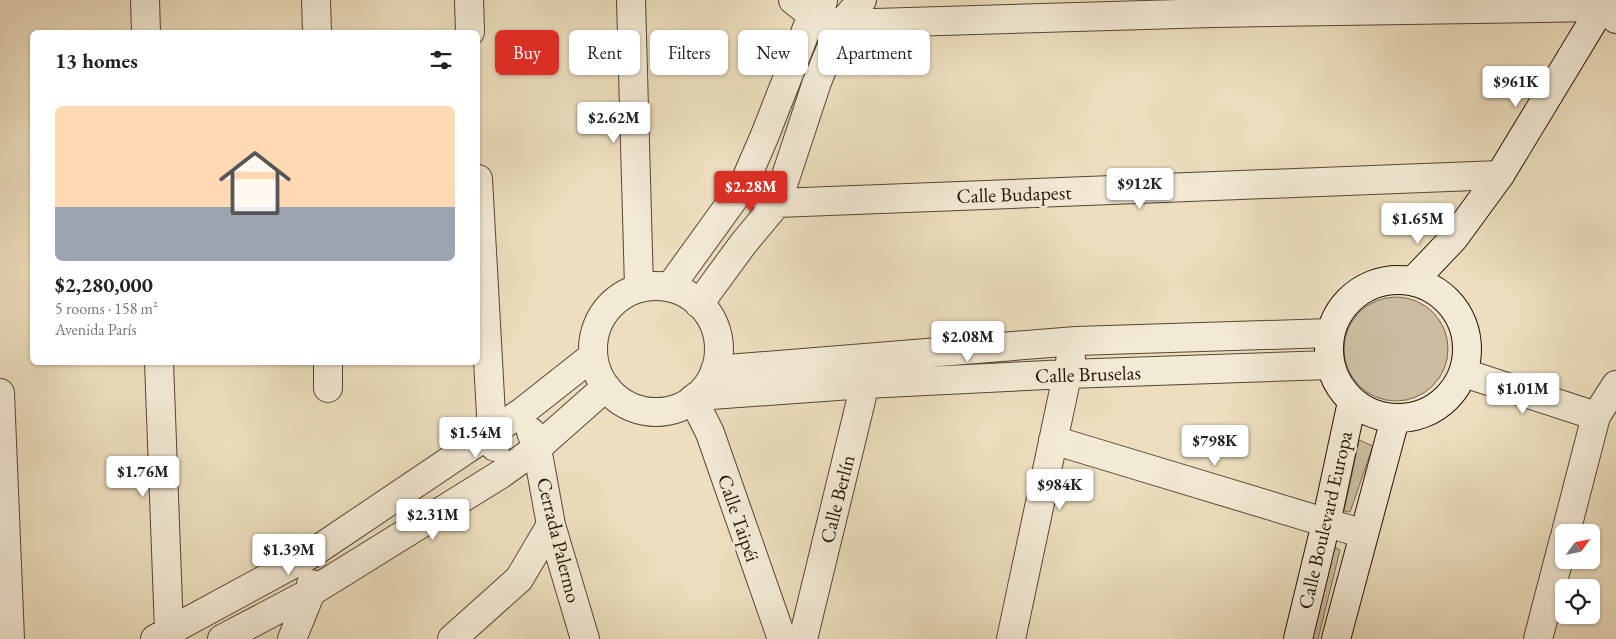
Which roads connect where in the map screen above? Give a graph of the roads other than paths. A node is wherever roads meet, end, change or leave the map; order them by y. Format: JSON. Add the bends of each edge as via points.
{"nodes":[{"id":1,"x":145,"y":0,"type":"edge"},
{"id":2,"x":316,"y":0,"type":"edge"},
{"id":3,"x":469,"y":0,"type":"edge"},
{"id":4,"x":631,"y":0,"type":"edge"},
{"id":5,"x":862,"y":0,"type":"edge"},
{"id":6,"x":809,"y":5,"type":"edge"},
{"id":7,"x":1395,"y":5,"type":"edge"},
{"id":8,"x":1213,"y":7,"type":"edge"},
{"id":9,"x":1608,"y":9,"type":"edge"},
{"id":10,"x":842,"y":24,"type":"junction"},
{"id":11,"x":146,"y":30,"type":"edge"},
{"id":12,"x":317,"y":30,"type":"edge"},
{"id":13,"x":470,"y":30,"type":"edge"},
{"id":14,"x":1500,"y":175,"type":"junction"},
{"id":15,"x":743,"y":186,"type":"junction"},
{"id":16,"x":778,"y":203,"type":"junction"},
{"id":17,"x":480,"y":215,"type":"edge"},
{"id":18,"x":1424,"y":285,"type":"junction"},
{"id":19,"x":670,"y":287,"type":"junction"},
{"id":20,"x":639,"y":288,"type":"junction"},
{"id":21,"x":699,"y":304,"type":"junction"},
{"id":22,"x":1330,"y":333,"type":"junction"},
{"id":23,"x":1076,"y":341,"type":"junction"},
{"id":24,"x":989,"y":348,"type":"junction"},
{"id":25,"x":593,"y":356,"type":"junction"},
{"id":26,"x":159,"y":365,"type":"edge"},
{"id":27,"x":1330,"y":365,"type":"junction"},
{"id":28,"x":715,"y":370,"type":"junction"},
{"id":29,"x":867,"y":371,"type":"junction"},
{"id":30,"x":1464,"y":373,"type":"junction"},
{"id":31,"x":1067,"y":374,"type":"junction"},
{"id":32,"x":989,"y":378,"type":"junction"},
{"id":33,"x":1616,"y":385,"type":"edge"},
{"id":34,"x":606,"y":388,"type":"junction"},
{"id":35,"x":0,"y":394,"type":"edge"},
{"id":36,"x":695,"y":397,"type":"junction"},
{"id":37,"x":1352,"y":402,"type":"junction"},
{"id":38,"x":522,"y":412,"type":"junction"},
{"id":39,"x":1596,"y":416,"type":"junction"},
{"id":40,"x":1395,"y":419,"type":"junction"},
{"id":41,"x":492,"y":434,"type":"junction"},
{"id":42,"x":1053,"y":440,"type":"junction"},
{"id":43,"x":537,"y":448,"type":"junction"},
{"id":44,"x":501,"y":474,"type":"junction"},
{"id":45,"x":1326,"y":523,"type":"junction"},
{"id":46,"x":1568,"y":524,"type":"edge"},
{"id":47,"x":552,"y":525,"type":"junction"},
{"id":48,"x":1364,"y":534,"type":"junction"},
{"id":49,"x":308,"y":556,"type":"junction"},
{"id":50,"x":1556,"y":569,"type":"edge"},
{"id":51,"x":311,"y":592,"type":"junction"},
{"id":52,"x":165,"y":636,"type":"edge"},
{"id":53,"x":10,"y":639,"type":"edge"},
{"id":54,"x":222,"y":639,"type":"edge"},
{"id":55,"x":292,"y":639,"type":"edge"},
{"id":56,"x":452,"y":639,"type":"edge"},
{"id":57,"x":585,"y":639,"type":"edge"},
{"id":58,"x":782,"y":639,"type":"edge"},
{"id":59,"x":803,"y":639,"type":"edge"},
{"id":60,"x":1011,"y":639,"type":"edge"},
{"id":61,"x":1298,"y":639,"type":"edge"},
{"id":62,"x":1336,"y":639,"type":"edge"},
{"id":63,"x":1538,"y":639,"type":"edge"}],
"edges":[{"from":1,"to":11,"type":"street"},
{"from":2,"to":12,"type":"street"},
{"from":3,"to":13,"type":"street"},
{"from":4,"to":20,"type":"street"},
{"from":5,"to":10,"type":"street"},
{"from":6,"to":10,"type":"street"},
{"from":6,"to":15,"type":"street","via":[[765,135]]},
{"from":7,"to":8,"type":"street"},
{"from":7,"to":9,"type":"street"},
{"from":8,"to":10,"type":"street"},
{"from":9,"to":14,"type":"street"},
{"from":10,"to":16,"type":"street","via":[[817,82]]},
{"from":14,"to":16,"type":"street","name":"Calle Budapest"},
{"from":14,"to":18,"type":"street"},
{"from":15,"to":16,"type":"street","name":"Calle Budapest"},
{"from":15,"to":19,"type":"street"},
{"from":16,"to":21,"type":"street"},
{"from":17,"to":41,"type":"street"},
{"from":18,"to":22,"type":"street","via":[[1393,279],[1371,284],[1352,295],[1338,312]]},
{"from":18,"to":30,"type":"street","via":[[1452,305],[1464,326],[1468,349]]},
{"from":19,"to":20,"type":"street"},
{"from":19,"to":21,"type":"street","via":[[686,293]]},
{"from":20,"to":25,"type":"street","via":[[622,295],[609,306],[599,321]]},
{"from":21,"to":28,"type":"street","via":[[717,334]]},
{"from":22,"to":23,"type":"street","name":"Calle Bruselas"},
{"from":22,"to":27,"type":"street"},
{"from":23,"to":24,"type":"street","name":"Calle Bruselas"},
{"from":23,"to":31,"type":"street"},
{"from":24,"to":29,"type":"street","name":"Calle Bruselas"},
{"from":24,"to":32,"type":"street"},
{"from":25,"to":34,"type":"street"},
{"from":25,"to":38,"type":"street"},
{"from":26,"to":52,"type":"street"},
{"from":27,"to":31,"type":"street","name":"Calle Bruselas"},
{"from":27,"to":37,"type":"street","via":[[1338,385]]},
{"from":28,"to":29,"type":"street","name":"Calle Bruselas"},
{"from":28,"to":36,"type":"street","via":[[708,384]]},
{"from":29,"to":32,"type":"street","name":"Calle Bruselas"},
{"from":29,"to":36,"type":"street","name":"Calle Bruselas"},
{"from":29,"to":59,"type":"street","name":"Calle Berlín"},
{"from":30,"to":39,"type":"street"},
{"from":30,"to":40,"type":"street","via":[[1453,392],[1437,407],[1417,416]]},
{"from":31,"to":32,"type":"street","name":"Calle Bruselas"},
{"from":31,"to":42,"type":"street"},
{"from":33,"to":39,"type":"street"},
{"from":34,"to":36,"type":"street","via":[[621,402],[640,410],[660,412],[680,407]]},
{"from":34,"to":43,"type":"street"},
{"from":35,"to":53,"type":"street"},
{"from":36,"to":58,"type":"street","name":"Calle Taipéi"},
{"from":37,"to":40,"type":"street","via":[[1372,414]]},
{"from":37,"to":45,"type":"street","name":"Calle Boulevard Europa"},
{"from":38,"to":41,"type":"street"},
{"from":38,"to":43,"type":"street","name":"Cerrada Palermo"},
{"from":39,"to":46,"type":"street"},
{"from":40,"to":48,"type":"street","name":"Calle Boulevard Europa"},
{"from":41,"to":44,"type":"street"},
{"from":41,"to":49,"type":"street"},
{"from":42,"to":45,"type":"street"},
{"from":42,"to":60,"type":"street"},
{"from":43,"to":44,"type":"street"},
{"from":43,"to":47,"type":"street","name":"Cerrada Palermo"},
{"from":44,"to":51,"type":"street"},
{"from":45,"to":48,"type":"street"},
{"from":45,"to":61,"type":"street","name":"Calle Boulevard Europa"},
{"from":47,"to":56,"type":"street","via":[[519,579]]},
{"from":47,"to":57,"type":"street","name":"Cerrada Palermo"},
{"from":48,"to":62,"type":"street","name":"Calle Boulevard Europa"},
{"from":49,"to":51,"type":"street"},
{"from":49,"to":52,"type":"street"},
{"from":50,"to":63,"type":"street"},
{"from":51,"to":54,"type":"street"},
{"from":51,"to":55,"type":"street"}]}
